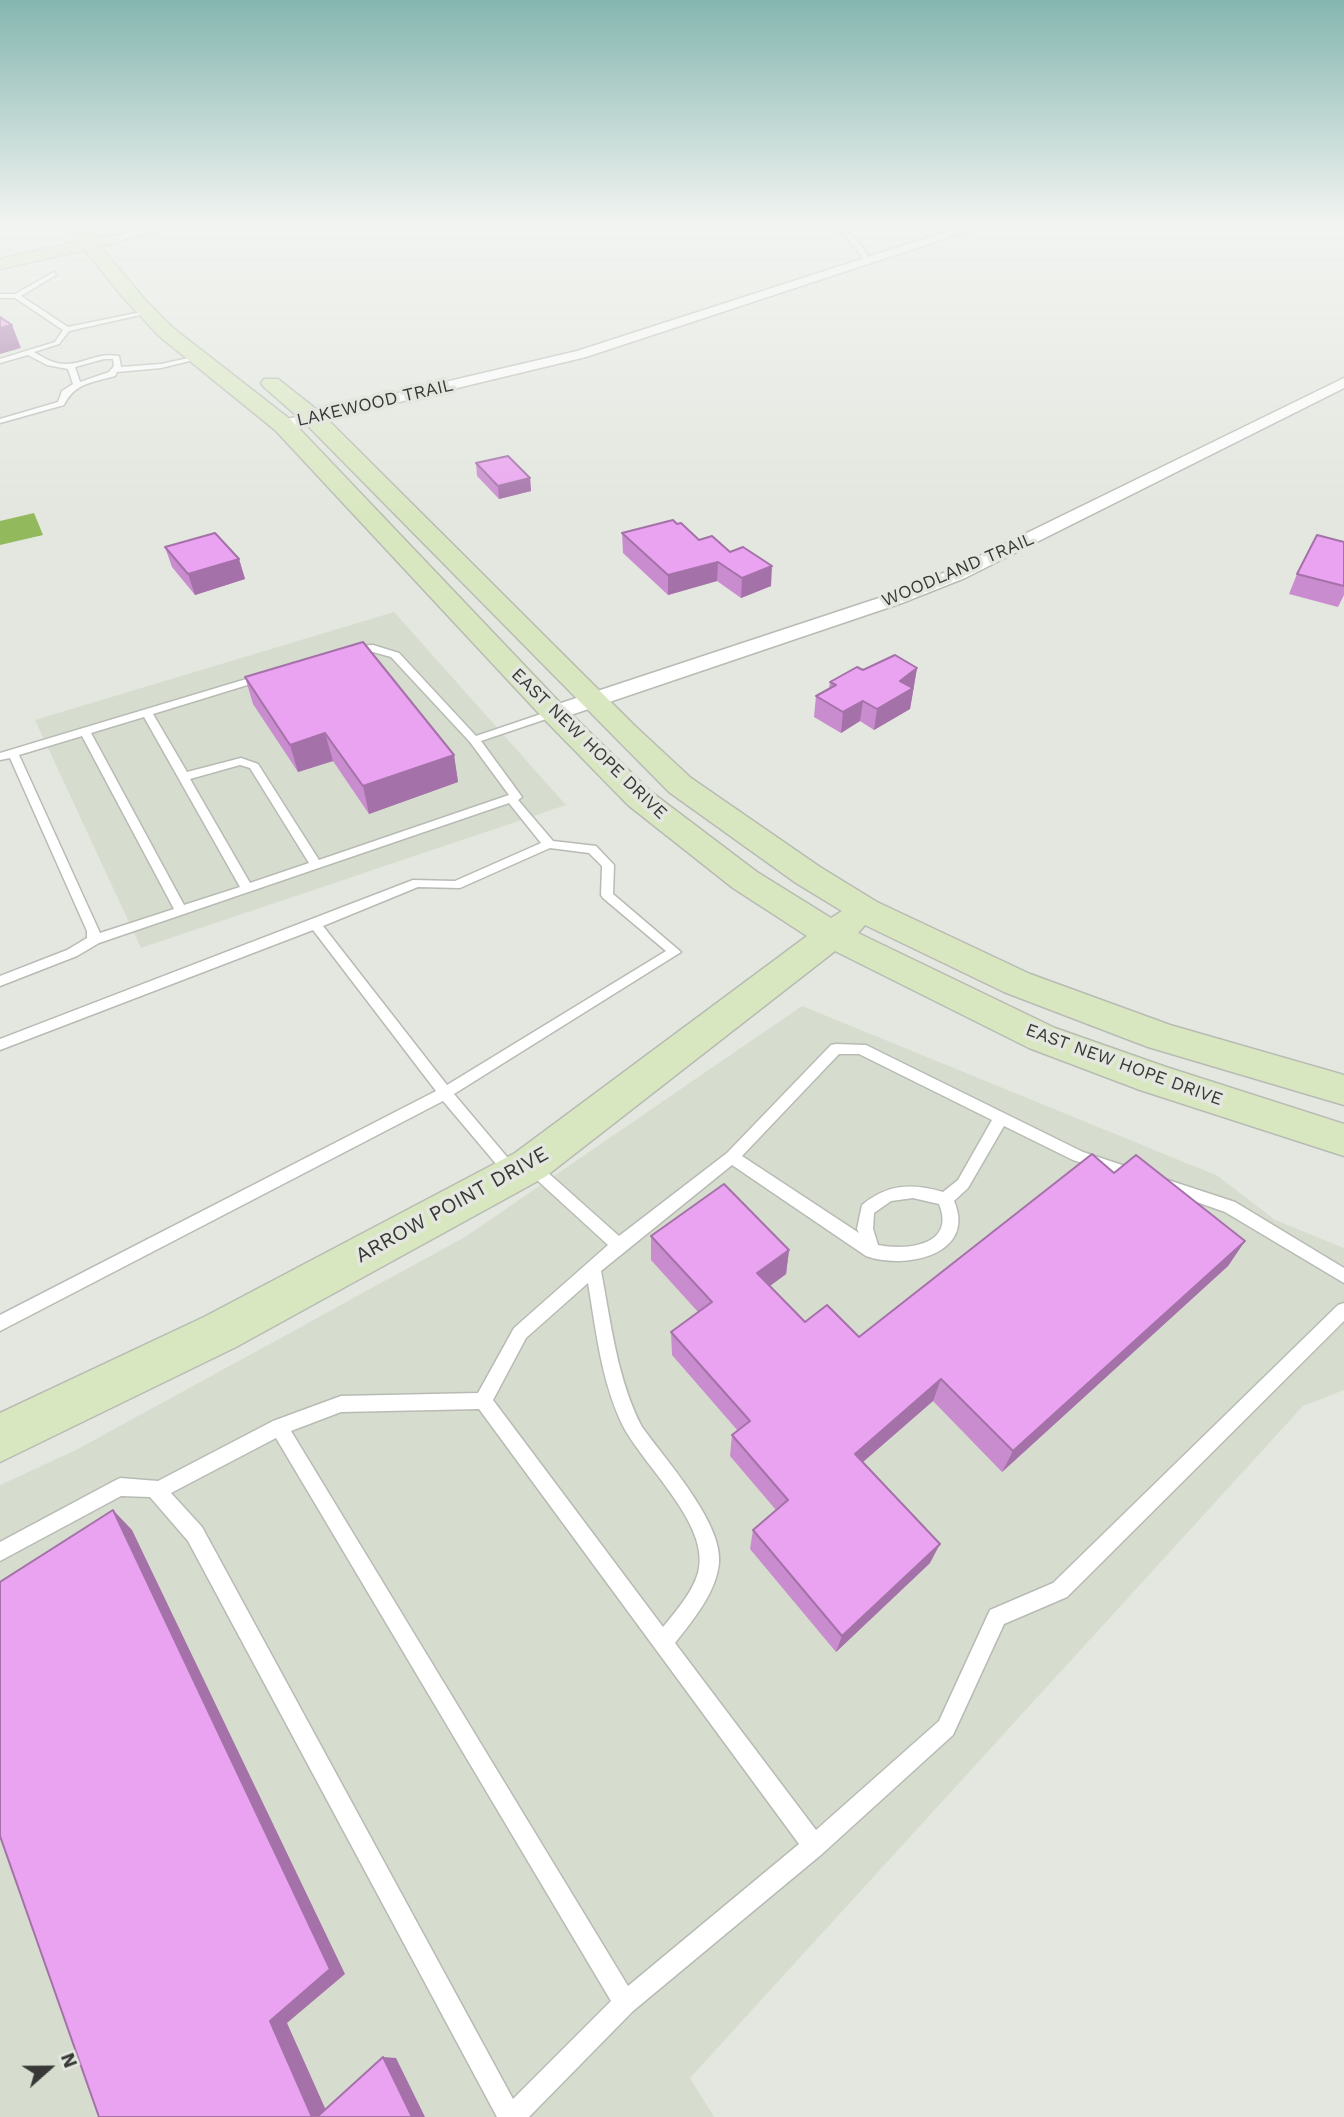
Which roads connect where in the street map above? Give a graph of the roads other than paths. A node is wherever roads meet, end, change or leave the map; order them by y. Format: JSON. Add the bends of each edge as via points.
{"nodes":[{"id":1,"x":54,"y":321,"type":"edge"},
{"id":2,"x":108,"y":321,"type":"edge"},
{"id":3,"x":154,"y":321,"type":"edge"},
{"id":4,"x":683,"y":321,"type":"edge"},
{"id":5,"x":67,"y":329,"type":"junction"},
{"id":6,"x":30,"y":353,"type":"junction"},
{"id":7,"x":198,"y":358,"type":"junction"},
{"id":8,"x":0,"y":361,"type":"edge"},
{"id":9,"x":71,"y":366,"type":"junction"},
{"id":10,"x":115,"y":370,"type":"junction"},
{"id":11,"x":253,"y":371,"type":"dead end"},
{"id":12,"x":1344,"y":382,"type":"edge"},
{"id":13,"x":77,"y":385,"type":"junction"},
{"id":14,"x":313,"y":418,"type":"junction"},
{"id":15,"x":0,"y":421,"type":"edge"},
{"id":16,"x":283,"y":425,"type":"junction"},
{"id":17,"x":334,"y":656,"type":"edge"},
{"id":18,"x":281,"y":672,"type":"edge"},
{"id":19,"x":592,"y":700,"type":"junction"},
{"id":20,"x":147,"y":712,"type":"junction"},
{"id":21,"x":554,"y":713,"type":"junction"},
{"id":22,"x":85,"y":731,"type":"junction"},
{"id":23,"x":474,"y":740,"type":"junction"},
{"id":24,"x":6,"y":755,"type":"edge"},
{"id":25,"x":183,"y":777,"type":"junction"},
{"id":26,"x":511,"y":799,"type":"junction"},
{"id":27,"x":549,"y":844,"type":"junction"},
{"id":28,"x":316,"y":865,"type":"junction"},
{"id":29,"x":247,"y":889,"type":"junction"},
{"id":30,"x":865,"y":910,"type":"junction"},
{"id":31,"x":181,"y":911,"type":"junction"},
{"id":32,"x":315,"y":924,"type":"junction"},
{"id":33,"x":832,"y":935,"type":"junction"},
{"id":34,"x":94,"y":940,"type":"junction"},
{"id":35,"x":0,"y":981,"type":"edge"},
{"id":36,"x":0,"y":1045,"type":"edge"},
{"id":37,"x":1344,"y":1090,"type":"edge"},
{"id":38,"x":445,"y":1093,"type":"junction"},
{"id":39,"x":1002,"y":1117,"type":"junction"},
{"id":40,"x":1344,"y":1140,"type":"edge"},
{"id":41,"x":732,"y":1157,"type":"junction"},
{"id":42,"x":522,"y":1170,"type":"junction"},
{"id":43,"x":945,"y":1199,"type":"junction"},
{"id":44,"x":619,"y":1245,"type":"junction"},
{"id":45,"x":872,"y":1251,"type":"junction"},
{"id":46,"x":593,"y":1268,"type":"junction"},
{"id":47,"x":1344,"y":1276,"type":"edge"},
{"id":48,"x":1344,"y":1310,"type":"edge"},
{"id":49,"x":0,"y":1323,"type":"edge"},
{"id":50,"x":483,"y":1401,"type":"junction"},
{"id":51,"x":279,"y":1427,"type":"junction"},
{"id":52,"x":0,"y":1438,"type":"edge"},
{"id":53,"x":157,"y":1491,"type":"junction"},
{"id":54,"x":0,"y":1552,"type":"edge"},
{"id":55,"x":663,"y":1643,"type":"junction"},
{"id":56,"x":814,"y":1846,"type":"junction"},
{"id":57,"x":625,"y":2003,"type":"junction"},
{"id":58,"x":511,"y":2117,"type":"edge"}],
"edges":[{"from":1,"to":5,"type":"lane"},
{"from":2,"to":5,"type":"lane"},
{"from":3,"to":7,"type":"street","name":"EAST NEW HOPE DRIVE"},
{"from":4,"to":14,"type":"street","name":"LAKEWOOD TRAIL","via":[[581,354]]},
{"from":5,"to":6,"type":"lane","via":[[57,343]]},
{"from":6,"to":8,"type":"lane"},
{"from":6,"to":9,"type":"lane","via":[[51,364]]},
{"from":7,"to":10,"type":"lane"},
{"from":7,"to":16,"type":"street","name":"EAST NEW HOPE DRIVE"},
{"from":9,"to":10,"type":"lane","via":[[107,355],[116,358]]},
{"from":9,"to":13,"type":"lane"},
{"from":10,"to":13,"type":"lane"},
{"from":11,"to":14,"type":"street","name":"EAST NEW HOPE DRIVE"},
{"from":12,"to":19,"type":"street","name":"WOODLAND TRAIL","via":[[958,574]]},
{"from":13,"to":15,"type":"lane","via":[[65,393],[61,403]]},
{"from":14,"to":16,"type":"street","name":"LAKEWOOD TRAIL"},
{"from":14,"to":19,"type":"street","name":"EAST NEW HOPE DRIVE"},
{"from":16,"to":21,"type":"street","name":"EAST NEW HOPE DRIVE"},
{"from":17,"to":23,"type":"lane","via":[[361,648],[379,648],[395,655]]},
{"from":18,"to":20,"type":"lane"},
{"from":19,"to":21,"type":"street","name":"WOODLAND TRAIL"},
{"from":19,"to":30,"type":"street","name":"EAST NEW HOPE DRIVE","via":[[680,785]]},
{"from":20,"to":22,"type":"lane"},
{"from":20,"to":25,"type":"lane"},
{"from":21,"to":23,"type":"lane"},
{"from":21,"to":33,"type":"street","name":"EAST NEW HOPE DRIVE","via":[[639,798],[674,826],[744,880]]},
{"from":22,"to":24,"type":"lane"},
{"from":22,"to":31,"type":"lane"},
{"from":23,"to":26,"type":"lane","via":[[516,797]]},
{"from":24,"to":34,"type":"lane"},
{"from":25,"to":28,"type":"lane","via":[[241,761],[254,766]]},
{"from":25,"to":29,"type":"lane"},
{"from":26,"to":27,"type":"lane"},
{"from":26,"to":28,"type":"lane"},
{"from":27,"to":32,"type":"lane","via":[[456,885],[417,883]]},
{"from":27,"to":38,"type":"lane","via":[[592,849],[608,865],[607,895],[675,952]]},
{"from":28,"to":29,"type":"lane"},
{"from":29,"to":31,"type":"lane"},
{"from":30,"to":33,"type":"street","name":"ARROW POINT DRIVE"},
{"from":30,"to":37,"type":"street","name":"EAST NEW HOPE DRIVE","via":[[1017,983],[1161,1037]]},
{"from":31,"to":34,"type":"lane"},
{"from":32,"to":36,"type":"lane"},
{"from":32,"to":38,"type":"lane"},
{"from":33,"to":40,"type":"street","name":"EAST NEW HOPE DRIVE","via":[[1042,1038]]},
{"from":33,"to":42,"type":"street","name":"ARROW POINT DRIVE"},
{"from":34,"to":35,"type":"lane"},
{"from":38,"to":42,"type":"lane"},
{"from":38,"to":49,"type":"lane"},
{"from":39,"to":41,"type":"lane","via":[[861,1049],[836,1049]]},
{"from":39,"to":43,"type":"lane","via":[[962,1184]]},
{"from":39,"to":47,"type":"lane","via":[[1078,1156],[1230,1207]]},
{"from":41,"to":44,"type":"lane"},
{"from":41,"to":45,"type":"lane"},
{"from":42,"to":44,"type":"lane"},
{"from":42,"to":52,"type":"street","name":"ARROW POINT DRIVE","via":[[220,1332]]},
{"from":43,"to":45,"type":"lane","via":[[952,1210],[951,1229],[937,1244],[901,1256]]},
{"from":43,"to":45,"type":"lane","via":[[919,1191],[898,1191],[880,1198],[867,1210],[865,1229]]},
{"from":44,"to":46,"type":"lane"},
{"from":46,"to":50,"type":"lane","via":[[520,1334]]},
{"from":46,"to":55,"type":"lane","via":[[618,1387],[635,1430],[694,1514],[711,1559],[703,1589]]},
{"from":48,"to":56,"type":"lane","via":[[1060,1590],[997,1617],[946,1728]]},
{"from":50,"to":51,"type":"lane","via":[[341,1404]]},
{"from":50,"to":55,"type":"lane"},
{"from":51,"to":53,"type":"lane"},
{"from":51,"to":57,"type":"lane"},
{"from":53,"to":54,"type":"lane","via":[[120,1487]]},
{"from":53,"to":58,"type":"lane","via":[[195,1534]]},
{"from":55,"to":56,"type":"lane"},
{"from":56,"to":57,"type":"lane"},
{"from":57,"to":58,"type":"lane"}]}
